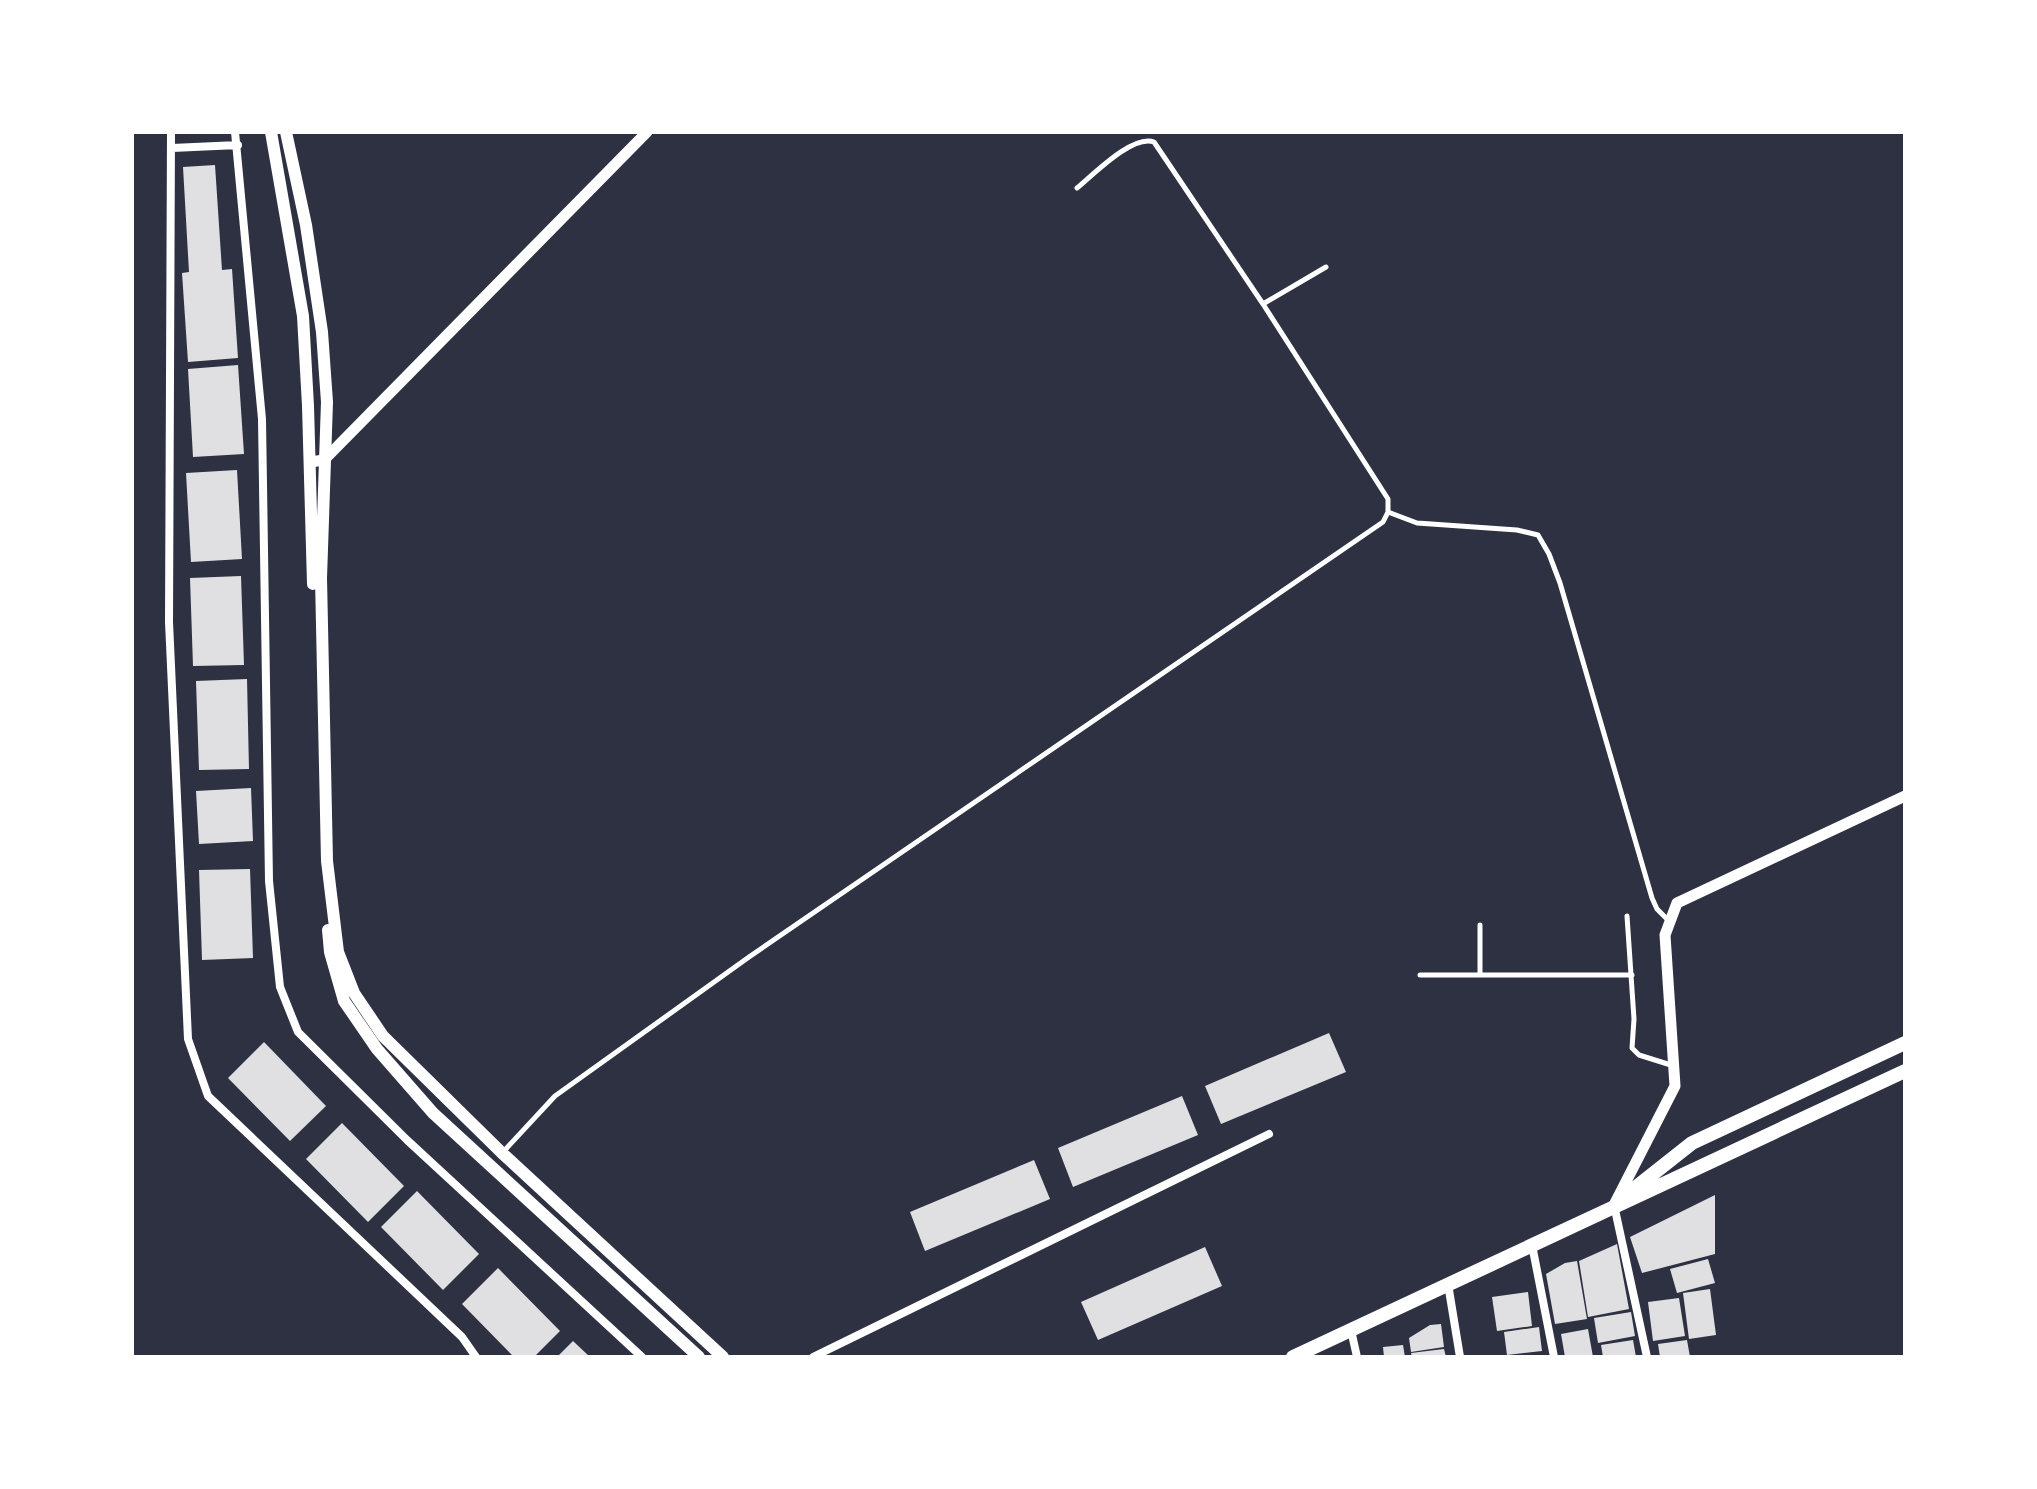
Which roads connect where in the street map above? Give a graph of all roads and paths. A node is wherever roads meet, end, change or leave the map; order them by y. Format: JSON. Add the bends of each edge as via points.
{"nodes":[{"id":1,"x":171,"y":132,"type":"edge"},
{"id":2,"x":235,"y":132,"type":"edge"},
{"id":3,"x":271,"y":132,"type":"edge"},
{"id":4,"x":286,"y":132,"type":"edge"},
{"id":5,"x":647,"y":132,"type":"edge"},
{"id":6,"x":238,"y":145,"type":"junction"},
{"id":7,"x":172,"y":148,"type":"junction"},
{"id":8,"x":1077,"y":188,"type":"dead end"},
{"id":9,"x":1326,"y":267,"type":"dead end"},
{"id":10,"x":1263,"y":304,"type":"junction"},
{"id":11,"x":324,"y":460,"type":"junction"},
{"id":12,"x":310,"y":462,"type":"junction"},
{"id":13,"x":1388,"y":512,"type":"junction"},
{"id":14,"x":1905,"y":796,"type":"edge"},
{"id":15,"x":1627,"y":916,"type":"dead end"},
{"id":16,"x":1670,"y":922,"type":"junction"},
{"id":17,"x":1480,"y":925,"type":"dead end"},
{"id":18,"x":1420,"y":975,"type":"dead end"},
{"id":19,"x":1480,"y":975,"type":"junction"},
{"id":20,"x":1632,"y":975,"type":"junction"},
{"id":21,"x":1905,"y":1043,"type":"edge"},
{"id":22,"x":1674,"y":1066,"type":"junction"},
{"id":23,"x":1905,"y":1071,"type":"edge"},
{"id":24,"x":1269,"y":1134,"type":"dead end"},
{"id":25,"x":502,"y":1153,"type":"junction"},
{"id":26,"x":1614,"y":1205,"type":"junction"},
{"id":27,"x":1532,"y":1245,"type":"junction"},
{"id":28,"x":1448,"y":1284,"type":"junction"},
{"id":29,"x":1351,"y":1330,"type":"junction"},
{"id":30,"x":476,"y":1357,"type":"edge"},
{"id":31,"x":642,"y":1357,"type":"edge"},
{"id":32,"x":699,"y":1357,"type":"edge"},
{"id":33,"x":723,"y":1357,"type":"edge"},
{"id":34,"x":813,"y":1357,"type":"edge"},
{"id":35,"x":1293,"y":1357,"type":"edge"},
{"id":36,"x":1357,"y":1357,"type":"edge"},
{"id":37,"x":1460,"y":1357,"type":"edge"},
{"id":38,"x":1554,"y":1357,"type":"edge"},
{"id":39,"x":1647,"y":1357,"type":"edge"}],
"edges":[{"from":1,"to":7,"type":"street"},
{"from":2,"to":6,"type":"street"},
{"from":3,"to":12,"type":"main road","via":[[303,316]]},
{"from":4,"to":11,"type":"main road","via":[[322,332]]},
{"from":5,"to":11,"type":"street"},
{"from":6,"to":7,"type":"street"},
{"from":6,"to":31,"type":"street","via":[[262,419],[269,881],[280,987],[298,1032]]},
{"from":7,"to":30,"type":"street","via":[[169,622],[188,1039],[208,1096],[462,1337]]},
{"from":8,"to":10,"type":"lane","via":[[1134,143],[1154,142]]},
{"from":9,"to":10,"type":"lane"},
{"from":10,"to":13,"type":"lane","via":[[1388,499]]},
{"from":11,"to":12,"type":"street"},
{"from":11,"to":25,"type":"main road","via":[[327,861],[338,952],[354,993],[383,1036]]},
{"from":12,"to":32,"type":"main road","via":[[320,857],[330,952],[344,1001],[377,1049],[433,1113]]},
{"from":13,"to":16,"type":"lane","via":[[1417,523],[1517,530],[1544,542],[1652,898]]},
{"from":13,"to":25,"type":"lane","via":[[1383,522],[555,1096]]},
{"from":14,"to":16,"type":"street","via":[[1677,903]]},
{"from":15,"to":20,"type":"lane"},
{"from":16,"to":22,"type":"street","via":[[1665,935]]},
{"from":17,"to":19,"type":"lane"},
{"from":18,"to":19,"type":"lane"},
{"from":19,"to":20,"type":"lane"},
{"from":20,"to":22,"type":"lane","via":[[1634,1052]]},
{"from":21,"to":26,"type":"main road","via":[[1692,1143]]},
{"from":22,"to":26,"type":"street","via":[[1675,1086]]},
{"from":23,"to":26,"type":"main road"},
{"from":24,"to":34,"type":"street"},
{"from":25,"to":33,"type":"main road"},
{"from":26,"to":27,"type":"main road"},
{"from":26,"to":39,"type":"street"},
{"from":27,"to":28,"type":"main road"},
{"from":27,"to":38,"type":"street"},
{"from":28,"to":29,"type":"main road"},
{"from":28,"to":37,"type":"street"},
{"from":29,"to":35,"type":"main road"},
{"from":29,"to":36,"type":"street"}]}
